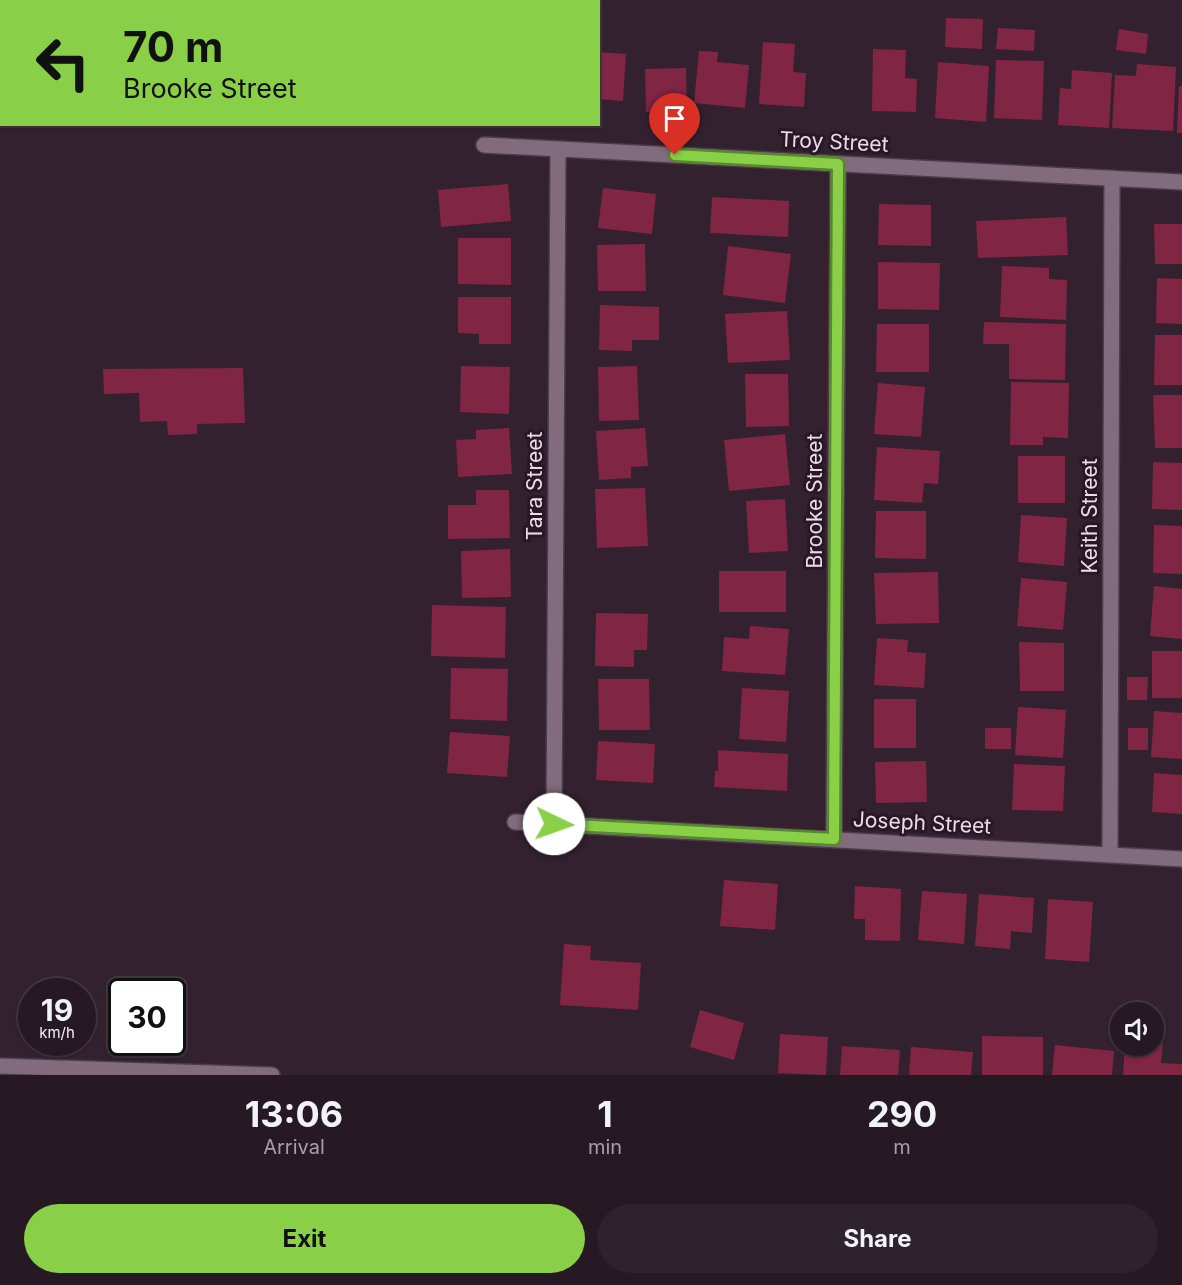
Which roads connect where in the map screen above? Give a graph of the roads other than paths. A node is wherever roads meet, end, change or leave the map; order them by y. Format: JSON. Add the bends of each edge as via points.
{"nodes":[{"id":1,"x":484,"y":145,"type":"dead end"},
{"id":2,"x":558,"y":149,"type":"junction"},
{"id":3,"x":838,"y":164,"type":"junction"},
{"id":4,"x":1112,"y":178,"type":"junction"},
{"id":5,"x":1182,"y":182,"type":"edge"},
{"id":6,"x":515,"y":822,"type":"dead end"},
{"id":7,"x":554,"y":824,"type":"junction"},
{"id":8,"x":834,"y":839,"type":"junction"},
{"id":9,"x":1110,"y":855,"type":"junction"},
{"id":10,"x":1182,"y":858,"type":"edge"},
{"id":11,"x":0,"y":1066,"type":"edge"},
{"id":12,"x":272,"y":1075,"type":"edge"}],
"edges":[{"from":1,"to":2,"type":"street","name":"Troy Street"},
{"from":2,"to":3,"type":"street","name":"Troy Street"},
{"from":2,"to":7,"type":"street","name":"Tara Street"},
{"from":3,"to":4,"type":"street","name":"Troy Street"},
{"from":3,"to":8,"type":"street","name":"Brooke Street"},
{"from":4,"to":5,"type":"street","name":"Troy Street"},
{"from":4,"to":9,"type":"street","name":"Keith Street"},
{"from":6,"to":7,"type":"street","name":"Joseph Street"},
{"from":7,"to":8,"type":"street","name":"Joseph Street"},
{"from":8,"to":9,"type":"street","name":"Joseph Street"},
{"from":9,"to":10,"type":"street","name":"Joseph Street"},
{"from":11,"to":12,"type":"street"}]}
